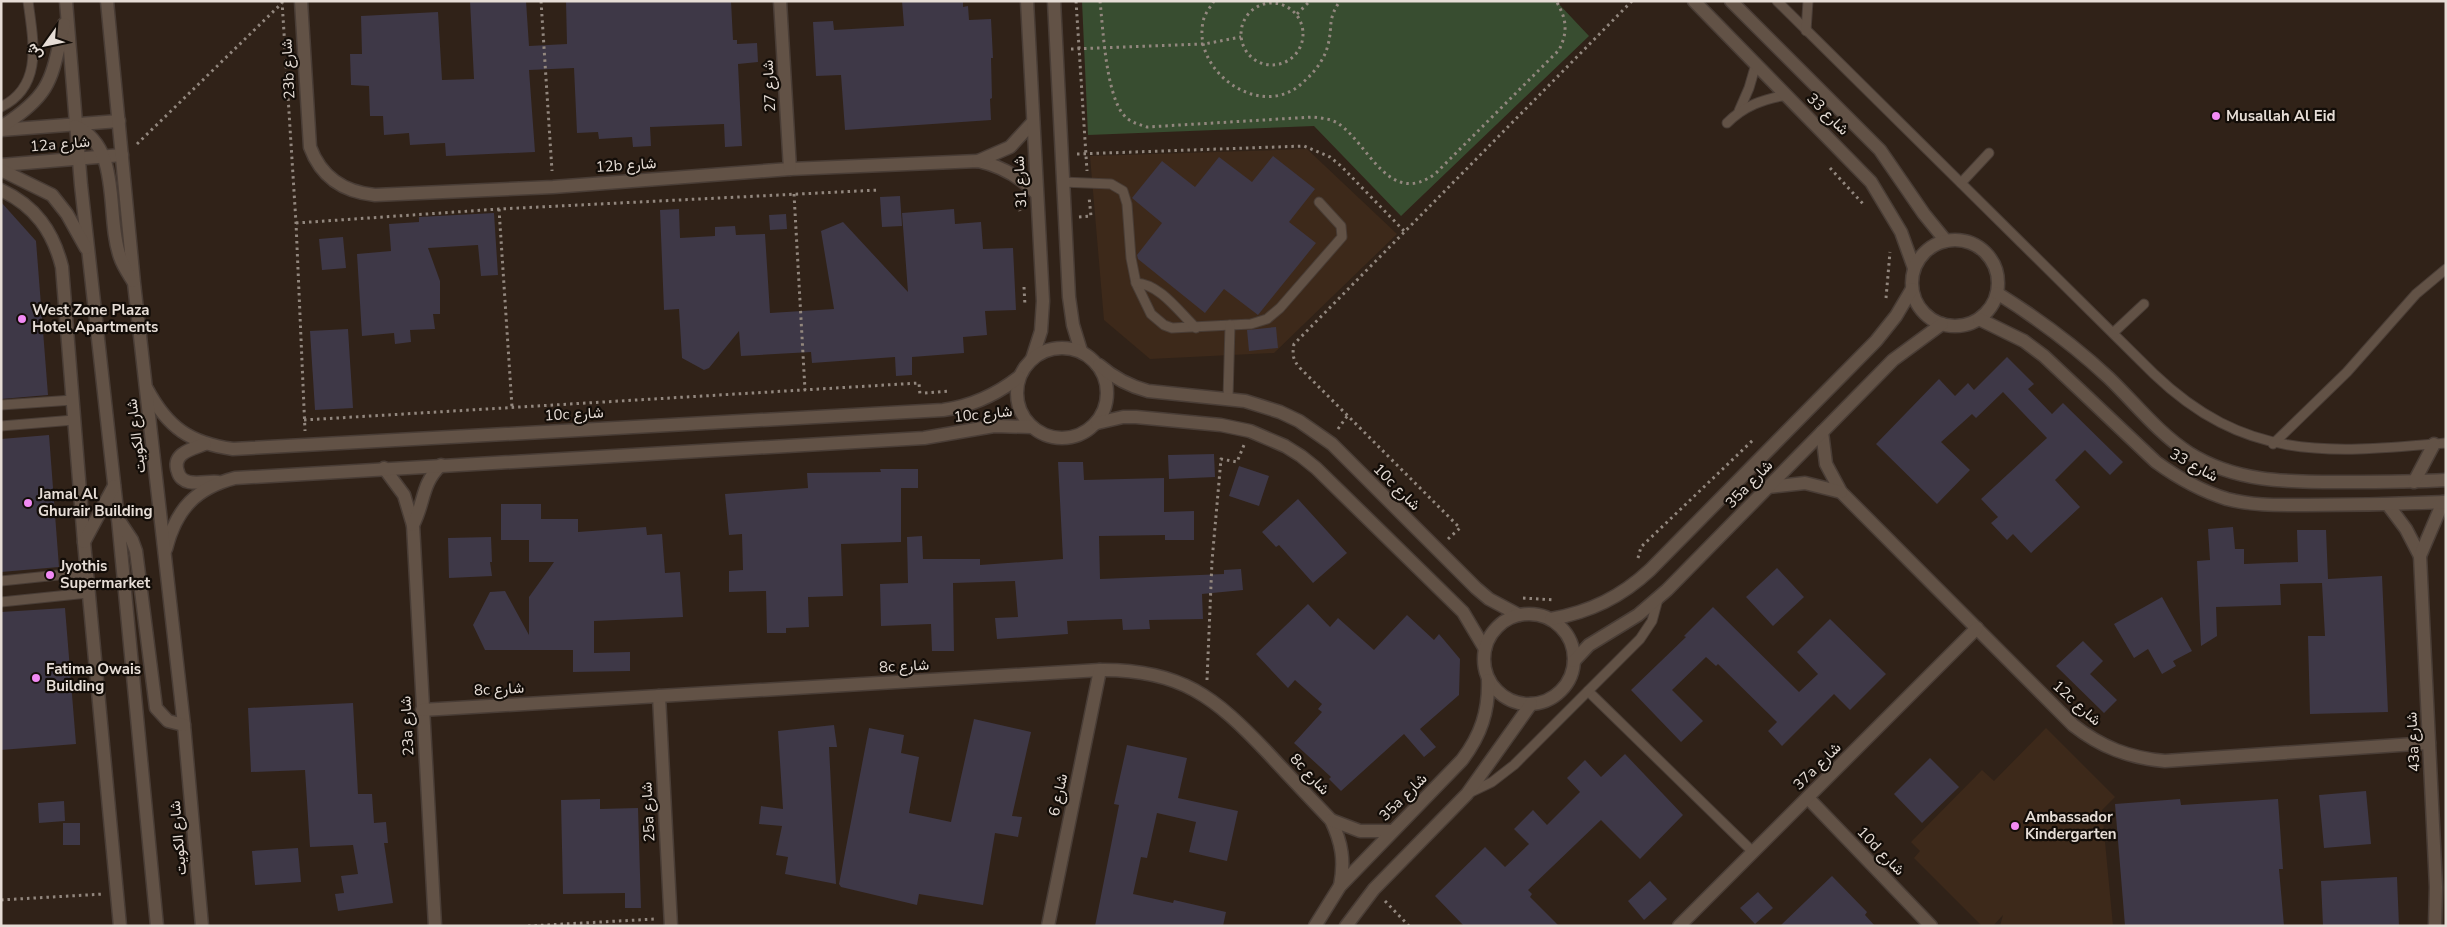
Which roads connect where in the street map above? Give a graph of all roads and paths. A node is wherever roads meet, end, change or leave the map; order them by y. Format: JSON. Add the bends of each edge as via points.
{"nodes":[{"id":1,"x":28,"y":1,"type":"edge"},
{"id":2,"x":107,"y":1,"type":"edge"},
{"id":3,"x":301,"y":1,"type":"edge"},
{"id":4,"x":541,"y":1,"type":"edge"},
{"id":5,"x":780,"y":1,"type":"edge"},
{"id":6,"x":1027,"y":1,"type":"edge"},
{"id":7,"x":1054,"y":1,"type":"edge"},
{"id":8,"x":1100,"y":1,"type":"edge"},
{"id":9,"x":1214,"y":1,"type":"edge"},
{"id":10,"x":1310,"y":1,"type":"edge"},
{"id":11,"x":1340,"y":1,"type":"edge"},
{"id":12,"x":1556,"y":1,"type":"edge"},
{"id":13,"x":1632,"y":1,"type":"edge"},
{"id":14,"x":1694,"y":1,"type":"edge"},
{"id":15,"x":1731,"y":1,"type":"edge"},
{"id":16,"x":1776,"y":1,"type":"edge"},
{"id":17,"x":1808,"y":1,"type":"edge"},
{"id":18,"x":282,"y":2,"type":"edge"},
{"id":19,"x":67,"y":6,"type":"edge"},
{"id":20,"x":1297,"y":14,"type":"junction"},
{"id":21,"x":1806,"y":31,"type":"junction"},
{"id":22,"x":1241,"y":37,"type":"junction"},
{"id":23,"x":1204,"y":44,"type":"junction"},
{"id":24,"x":1105,"y":48,"type":"junction"},
{"id":25,"x":1056,"y":50,"type":"junction"},
{"id":26,"x":1756,"y":64,"type":"junction"},
{"id":27,"x":1787,"y":95,"type":"junction"},
{"id":28,"x":1,"y":107,"type":"edge"},
{"id":29,"x":1739,"y":111,"type":"junction"},
{"id":30,"x":119,"y":121,"type":"junction"},
{"id":31,"x":1033,"y":122,"type":"junction"},
{"id":32,"x":1727,"y":123,"type":"dead end"},
{"id":33,"x":75,"y":126,"type":"junction"},
{"id":34,"x":1,"y":128,"type":"edge"},
{"id":35,"x":308,"y":135,"type":"joint"},
{"id":36,"x":136,"y":144,"type":"dead end"},
{"id":37,"x":1989,"y":153,"type":"dead end"},
{"id":38,"x":122,"y":155,"type":"junction"},
{"id":39,"x":1061,"y":155,"type":"junction"},
{"id":40,"x":103,"y":156,"type":"junction"},
{"id":41,"x":79,"y":159,"type":"junction"},
{"id":42,"x":978,"y":161,"type":"junction"},
{"id":43,"x":1,"y":165,"type":"edge"},
{"id":44,"x":1830,"y":168,"type":"dead end"},
{"id":45,"x":1,"y":170,"type":"edge"},
{"id":46,"x":790,"y":170,"type":"junction"},
{"id":47,"x":1062,"y":182,"type":"junction"},
{"id":48,"x":1961,"y":183,"type":"junction"},
{"id":49,"x":553,"y":187,"type":"junction"},
{"id":50,"x":1,"y":190,"type":"edge"},
{"id":51,"x":879,"y":190,"type":"dead end"},
{"id":52,"x":1013,"y":193,"type":"dead end"},
{"id":53,"x":1036,"y":193,"type":"junction"},
{"id":54,"x":794,"y":194,"type":"junction"},
{"id":55,"x":1318,"y":202,"type":"dead end"},
{"id":56,"x":1866,"y":208,"type":"dead end"},
{"id":57,"x":500,"y":209,"type":"junction"},
{"id":58,"x":1021,"y":219,"type":"dead end"},
{"id":59,"x":296,"y":223,"type":"junction"},
{"id":60,"x":1406,"y":233,"type":"junction"},
{"id":61,"x":1946,"y":241,"type":"junction"},
{"id":62,"x":1890,"y":249,"type":"dead end"},
{"id":63,"x":89,"y":254,"type":"junction"},
{"id":64,"x":1914,"y":268,"type":"junction"},
{"id":65,"x":2446,"y":269,"type":"edge"},
{"id":66,"x":1024,"y":279,"type":"dead end"},
{"id":67,"x":134,"y":283,"type":"junction"},
{"id":68,"x":1136,"y":283,"type":"junction"},
{"id":69,"x":1912,"y":289,"type":"junction"},
{"id":70,"x":1997,"y":293,"type":"junction"},
{"id":71,"x":1886,"y":300,"type":"dead end"},
{"id":72,"x":2144,"y":304,"type":"dead end"},
{"id":73,"x":1025,"y":309,"type":"dead end"},
{"id":74,"x":1979,"y":319,"type":"junction"},
{"id":75,"x":1942,"y":324,"type":"junction"},
{"id":76,"x":1230,"y":325,"type":"junction"},
{"id":77,"x":1196,"y":328,"type":"junction"},
{"id":78,"x":2113,"y":333,"type":"junction"},
{"id":79,"x":1081,"y":351,"type":"junction"},
{"id":80,"x":1032,"y":359,"type":"junction"},
{"id":81,"x":1099,"y":365,"type":"junction"},
{"id":82,"x":1019,"y":377,"type":"junction"},
{"id":83,"x":147,"y":389,"type":"junction"},
{"id":84,"x":805,"y":390,"type":"junction"},
{"id":85,"x":956,"y":390,"type":"dead end"},
{"id":86,"x":920,"y":393,"type":"junction"},
{"id":87,"x":1228,"y":398,"type":"junction"},
{"id":88,"x":73,"y":400,"type":"junction"},
{"id":89,"x":1,"y":405,"type":"edge"},
{"id":90,"x":512,"y":408,"type":"junction"},
{"id":91,"x":921,"y":411,"type":"junction"},
{"id":92,"x":1348,"y":415,"type":"junction"},
{"id":93,"x":74,"y":420,"type":"junction"},
{"id":94,"x":304,"y":420,"type":"junction"},
{"id":95,"x":1097,"y":423,"type":"junction"},
{"id":96,"x":1329,"y":424,"type":"dead end"},
{"id":97,"x":1,"y":426,"type":"edge"},
{"id":98,"x":1032,"y":427,"type":"junction"},
{"id":99,"x":1250,"y":431,"type":"junction"},
{"id":100,"x":1822,"y":432,"type":"junction"},
{"id":101,"x":1760,"y":433,"type":"dead end"},
{"id":102,"x":204,"y":444,"type":"junction"},
{"id":103,"x":2273,"y":444,"type":"junction"},
{"id":104,"x":2440,"y":444,"type":"edge"},
{"id":105,"x":299,"y":445,"type":"junction"},
{"id":106,"x":441,"y":465,"type":"junction"},
{"id":107,"x":384,"y":468,"type":"junction"},
{"id":108,"x":2446,"y":480,"type":"edge"},
{"id":109,"x":218,"y":482,"type":"junction"},
{"id":110,"x":2414,"y":482,"type":"junction"},
{"id":111,"x":114,"y":486,"type":"junction"},
{"id":112,"x":1768,"y":487,"type":"junction"},
{"id":113,"x":1841,"y":492,"type":"junction"},
{"id":114,"x":2444,"y":502,"type":"edge"},
{"id":115,"x":2388,"y":505,"type":"junction"},
{"id":116,"x":118,"y":518,"type":"junction"},
{"id":117,"x":413,"y":525,"type":"junction"},
{"id":118,"x":84,"y":542,"type":"junction"},
{"id":119,"x":166,"y":549,"type":"junction"},
{"id":120,"x":1437,"y":550,"type":"junction"},
{"id":121,"x":2420,"y":556,"type":"junction"},
{"id":122,"x":1637,"y":564,"type":"dead end"},
{"id":123,"x":87,"y":572,"type":"junction"},
{"id":124,"x":1,"y":581,"type":"edge"},
{"id":125,"x":88,"y":593,"type":"junction"},
{"id":126,"x":1519,"y":597,"type":"dead end"},
{"id":127,"x":1658,"y":599,"type":"junction"},
{"id":128,"x":1564,"y":600,"type":"dead end"},
{"id":129,"x":1,"y":602,"type":"edge"},
{"id":130,"x":1519,"y":615,"type":"junction"},
{"id":131,"x":1551,"y":619,"type":"junction"},
{"id":132,"x":1976,"y":628,"type":"junction"},
{"id":133,"x":1485,"y":649,"type":"junction"},
{"id":134,"x":1574,"y":661,"type":"junction"},
{"id":135,"x":1100,"y":670,"type":"junction"},
{"id":136,"x":1488,"y":680,"type":"junction"},
{"id":137,"x":1588,"y":691,"type":"junction"},
{"id":138,"x":659,"y":696,"type":"junction"},
{"id":139,"x":1206,"y":696,"type":"junction"},
{"id":140,"x":1531,"y":704,"type":"junction"},
{"id":141,"x":422,"y":710,"type":"junction"},
{"id":142,"x":184,"y":725,"type":"junction"},
{"id":143,"x":2429,"y":743,"type":"junction"},
{"id":144,"x":1467,"y":794,"type":"junction"},
{"id":145,"x":1808,"y":798,"type":"junction"},
{"id":146,"x":1331,"y":820,"type":"junction"},
{"id":147,"x":1391,"y":832,"type":"junction"},
{"id":148,"x":1753,"y":852,"type":"junction"},
{"id":149,"x":1340,"y":886,"type":"junction"},
{"id":150,"x":1374,"y":889,"type":"junction"},
{"id":151,"x":117,"y":893,"type":"junction"},
{"id":152,"x":1,"y":900,"type":"edge"},
{"id":153,"x":670,"y":922,"type":"edge"},
{"id":154,"x":120,"y":926,"type":"edge"},
{"id":155,"x":157,"y":926,"type":"edge"},
{"id":156,"x":202,"y":926,"type":"edge"},
{"id":157,"x":436,"y":926,"type":"edge"},
{"id":158,"x":528,"y":926,"type":"edge"},
{"id":159,"x":1048,"y":926,"type":"edge"},
{"id":160,"x":1315,"y":926,"type":"edge"},
{"id":161,"x":1346,"y":926,"type":"edge"},
{"id":162,"x":1409,"y":926,"type":"edge"},
{"id":163,"x":1679,"y":926,"type":"edge"},
{"id":164,"x":1931,"y":926,"type":"edge"},
{"id":165,"x":2435,"y":926,"type":"edge"}],
"edges":[{"from":1,"to":28,"type":"lane","via":[[34,51],[31,74],[18,95]]},
{"from":2,"to":30,"type":"street","name":"شارع الكويت"},
{"from":3,"to":35,"type":"street","name":"23b شارع"},
{"from":4,"to":49,"type":"path"},
{"from":5,"to":46,"type":"street","name":"شارع 27"},
{"from":6,"to":31,"type":"street","name":"شارع 31"},
{"from":7,"to":25,"type":"street"},
{"from":8,"to":24,"type":"path"},
{"from":9,"to":23,"type":"path","via":[[1204,16]]},
{"from":10,"to":20,"type":"path"},
{"from":11,"to":23,"type":"path","via":[[1330,18],[1328,43],[1320,62],[1298,87],[1286,93],[1262,95],[1236,88],[1216,72]]},
{"from":12,"to":24,"type":"path","via":[[1566,23],[1565,38],[1559,50],[1435,174],[1413,184],[1400,183],[1389,176],[1348,132],[1326,118],[1147,127],[1135,123],[1124,116],[1117,105]]},
{"from":13,"to":60,"type":"path"},
{"from":14,"to":26,"type":"street","name":"شارع 33"},
{"from":15,"to":61,"type":"street","name":"شارع 33","via":[[1880,150]]},
{"from":16,"to":21,"type":"lane"},
{"from":17,"to":21,"type":"lane"},
{"from":18,"to":36,"type":"path"},
{"from":18,"to":59,"type":"path"},
{"from":19,"to":33,"type":"street","name":"شارع الكويت"},
{"from":19,"to":34,"type":"street","via":[[52,75],[45,88],[30,107]]},
{"from":20,"to":22,"type":"path","via":[[1282,4],[1265,3],[1249,12]]},
{"from":20,"to":22,"type":"path","via":[[1303,39],[1296,55],[1280,64],[1255,60]]},
{"from":21,"to":48,"type":"lane"},
{"from":22,"to":23,"type":"path"},
{"from":23,"to":24,"type":"path"},
{"from":24,"to":25,"type":"path"},
{"from":25,"to":39,"type":"street"},
{"from":26,"to":27,"type":"street","name":"شارع 33"},
{"from":26,"to":29,"type":"lane"},
{"from":27,"to":29,"type":"lane"},
{"from":27,"to":64,"type":"street","name":"شارع 33","via":[[1871,182],[1901,232]]},
{"from":29,"to":32,"type":"lane"},
{"from":30,"to":33,"type":"street","name":"12a شارع"},
{"from":30,"to":38,"type":"street","name":"شارع الكويت"},
{"from":31,"to":42,"type":"street","name":"12b شارع","via":[[1010,147]]},
{"from":31,"to":53,"type":"street","name":"شارع 31"},
{"from":33,"to":34,"type":"street","name":"12a شارع"},
{"from":33,"to":40,"type":"street","via":[[94,137]]},
{"from":33,"to":41,"type":"street","name":"شارع الكويت"},
{"from":35,"to":49,"type":"street","name":"12b شارع","via":[[314,158],[328,177],[350,191],[362,194]]},
{"from":37,"to":48,"type":"lane"},
{"from":38,"to":40,"type":"street","name":"12a شارع"},
{"from":38,"to":67,"type":"street","name":"شارع الكويت"},
{"from":39,"to":47,"type":"street"},
{"from":39,"to":60,"type":"path","via":[[1304,146],[1330,157],[1341,166]]},
{"from":40,"to":41,"type":"street","name":"12a شارع"},
{"from":40,"to":67,"type":"street","via":[[116,244],[125,270]]},
{"from":41,"to":43,"type":"street","name":"12a شارع"},
{"from":41,"to":63,"type":"street","name":"شارع الكويت"},
{"from":42,"to":46,"type":"street","name":"12b شارع"},
{"from":42,"to":53,"type":"street","name":"12b شارع","via":[[1010,172]]},
{"from":44,"to":56,"type":"path"},
{"from":45,"to":63,"type":"street","via":[[52,195],[67,214]]},
{"from":46,"to":49,"type":"street","name":"12b شارع"},
{"from":47,"to":68,"type":"lane","via":[[1111,184],[1122,191],[1127,204]]},
{"from":47,"to":79,"type":"street","via":[[1069,297]]},
{"from":48,"to":78,"type":"lane"},
{"from":50,"to":88,"type":"street","via":[[31,209],[57,245],[62,267]]},
{"from":51,"to":54,"type":"path"},
{"from":52,"to":58,"type":"path","via":[[1020,207]]},
{"from":53,"to":80,"type":"street","name":"شارع 31","via":[[1043,316]]},
{"from":54,"to":57,"type":"path"},
{"from":54,"to":84,"type":"path"},
{"from":55,"to":76,"type":"lane","via":[[1341,226],[1339,242],[1274,314],[1260,322]]},
{"from":57,"to":59,"type":"path"},
{"from":57,"to":90,"type":"path"},
{"from":59,"to":94,"type":"path"},
{"from":60,"to":92,"type":"path","via":[[1294,344],[1294,361]]},
{"from":61,"to":64,"type":"street","via":[[1927,250]]},
{"from":61,"to":70,"type":"street","via":[[1967,242],[1986,253],[1996,272]]},
{"from":62,"to":71,"type":"path"},
{"from":63,"to":111,"type":"street","name":"شارع الكويت"},
{"from":64,"to":69,"type":"street"},
{"from":65,"to":103,"type":"lane","via":[[2416,294],[2348,372]]},
{"from":66,"to":73,"type":"path"},
{"from":67,"to":83,"type":"street","name":"شارع الكويت"},
{"from":68,"to":77,"type":"lane","via":[[1147,284],[1156,290]]},
{"from":68,"to":77,"type":"lane","via":[[1146,307],[1156,320],[1172,328]]},
{"from":69,"to":75,"type":"street","via":[[1925,314]]},
{"from":69,"to":131,"type":"street","name":"35a شارع","via":[[1876,341],[1637,583],[1587,611]]},
{"from":70,"to":74,"type":"street","via":[[1987,312]]},
{"from":70,"to":110,"type":"street","name":"شارع 33","via":[[2076,348],[2173,442],[2205,462],[2241,476],[2278,482]]},
{"from":72,"to":78,"type":"lane"},
{"from":74,"to":75,"type":"street","via":[[1961,325]]},
{"from":74,"to":115,"type":"street","name":"شارع 33","via":[[2002,329],[2044,356],[2156,462],[2196,487],[2228,499],[2269,505]]},
{"from":75,"to":100,"type":"street","name":"35a شارع","via":[[1893,360]]},
{"from":76,"to":77,"type":"lane"},
{"from":76,"to":87,"type":"lane"},
{"from":78,"to":103,"type":"lane","via":[[2187,403],[2226,426]]},
{"from":79,"to":80,"type":"street","via":[[1055,348]]},
{"from":79,"to":81,"type":"street"},
{"from":80,"to":82,"type":"street"},
{"from":81,"to":87,"type":"street","name":"10c شارع","via":[[1122,382],[1148,391]]},
{"from":81,"to":95,"type":"street","via":[[1105,376],[1108,401]]},
{"from":82,"to":91,"type":"street","name":"10c شارع","via":[[1006,388],[975,403]]},
{"from":82,"to":98,"type":"street","via":[[1018,404]]},
{"from":83,"to":102,"type":"street","name":"10c شارع","via":[[157,409],[172,425]]},
{"from":83,"to":119,"type":"street","name":"شارع الكويت"},
{"from":84,"to":86,"type":"path","via":[[919,383]]},
{"from":84,"to":90,"type":"path"},
{"from":85,"to":86,"type":"path"},
{"from":86,"to":91,"type":"path"},
{"from":87,"to":120,"type":"street","name":"10c شارع","via":[[1280,412],[1316,432],[1332,444]]},
{"from":88,"to":89,"type":"lane"},
{"from":88,"to":93,"type":"street"},
{"from":90,"to":94,"type":"path"},
{"from":91,"to":105,"type":"street","name":"10c شارع"},
{"from":92,"to":96,"type":"path","via":[[1338,429]]},
{"from":92,"to":120,"type":"path","via":[[1460,528]]},
{"from":93,"to":97,"type":"lane"},
{"from":93,"to":118,"type":"street"},
{"from":94,"to":105,"type":"path","via":[[305,432],[298,432]]},
{"from":95,"to":98,"type":"street","via":[[1078,436],[1066,439],[1054,438]]},
{"from":95,"to":99,"type":"street","via":[[1136,417]]},
{"from":98,"to":106,"type":"street","name":"10c شارع","via":[[994,426],[924,438]]},
{"from":99,"to":133,"type":"street","via":[[1285,446],[1316,468],[1462,612]]},
{"from":99,"to":139,"type":"path","via":[[1237,462],[1221,459],[1212,561]]},
{"from":100,"to":112,"type":"street","name":"35a شارع"},
{"from":100,"to":113,"type":"street","name":"12c شارع","via":[[1826,464]]},
{"from":101,"to":122,"type":"path","via":[[1641,547]]},
{"from":102,"to":105,"type":"street","name":"10c شارع","via":[[233,449]]},
{"from":102,"to":109,"type":"street","via":[[182,453],[177,470],[188,482]]},
{"from":103,"to":104,"type":"lane","via":[[2317,450]]},
{"from":104,"to":110,"type":"street"},
{"from":106,"to":107,"type":"street","name":"10c شارع"},
{"from":106,"to":117,"type":"street","name":"23a شارع","via":[[428,479]]},
{"from":107,"to":109,"type":"street","name":"10c شارع","via":[[235,478]]},
{"from":107,"to":117,"type":"street","name":"23a شارع","via":[[404,495]]},
{"from":108,"to":110,"type":"street","name":"شارع 33"},
{"from":109,"to":119,"type":"street","name":"10c شارع","via":[[196,496],[178,516]]},
{"from":111,"to":116,"type":"street","name":"شارع الكويت"},
{"from":111,"to":118,"type":"street"},
{"from":112,"to":113,"type":"street","via":[[1805,483]]},
{"from":112,"to":127,"type":"street","name":"35a شارع"},
{"from":113,"to":132,"type":"street","name":"12c شارع"},
{"from":114,"to":115,"type":"street","name":"شارع 33"},
{"from":114,"to":121,"type":"street","name":"43a شارع"},
{"from":115,"to":121,"type":"street","name":"43a شارع"},
{"from":116,"to":142,"type":"street","via":[[136,552],[156,708],[168,720]]},
{"from":116,"to":155,"type":"street","name":"شارع الكويت"},
{"from":117,"to":141,"type":"street","name":"23a شارع"},
{"from":118,"to":123,"type":"street"},
{"from":119,"to":142,"type":"street","name":"شارع الكويت"},
{"from":120,"to":130,"type":"street","name":"10c شارع","via":[[1476,588]]},
{"from":121,"to":143,"type":"street","name":"43a شارع"},
{"from":123,"to":124,"type":"lane"},
{"from":123,"to":125,"type":"street"},
{"from":125,"to":129,"type":"lane"},
{"from":125,"to":151,"type":"street"},
{"from":126,"to":128,"type":"path"},
{"from":127,"to":134,"type":"street","name":"35a شارع","via":[[1589,645]]},
{"from":127,"to":137,"type":"lane","via":[[1652,621],[1643,635]]},
{"from":130,"to":131,"type":"street","via":[[1541,615]]},
{"from":130,"to":133,"type":"street","via":[[1497,627]]},
{"from":131,"to":134,"type":"street","via":[[1568,637]]},
{"from":132,"to":143,"type":"street","name":"12c شارع","via":[[2073,725],[2101,744],[2126,755],[2165,761]]},
{"from":132,"to":145,"type":"street","name":"37a شارع"},
{"from":133,"to":136,"type":"street"},
{"from":134,"to":140,"type":"street","via":[[1570,677],[1561,691],[1542,702]]},
{"from":135,"to":138,"type":"street","name":"8c شارع"},
{"from":135,"to":139,"type":"street","name":"8c شارع","via":[[1144,672],[1166,677]]},
{"from":135,"to":159,"type":"street","name":"شارع 6"},
{"from":136,"to":140,"type":"street","via":[[1502,695]]},
{"from":136,"to":147,"type":"street","name":"35a شارع","via":[[1486,714],[1472,746]]},
{"from":137,"to":144,"type":"lane","via":[[1504,774]]},
{"from":137,"to":148,"type":"lane"},
{"from":138,"to":141,"type":"street","name":"8c شارع"},
{"from":138,"to":153,"type":"street","name":"25a شارع"},
{"from":139,"to":146,"type":"street","name":"8c شارع","via":[[1236,719]]},
{"from":140,"to":144,"type":"street"},
{"from":141,"to":157,"type":"street","name":"23a شارع"},
{"from":142,"to":156,"type":"street","name":"شارع الكويت"},
{"from":143,"to":165,"type":"street","name":"43a شارع"},
{"from":144,"to":150,"type":"street"},
{"from":145,"to":148,"type":"street","name":"37a شارع"},
{"from":145,"to":164,"type":"street","name":"10d شارع"},
{"from":146,"to":147,"type":"street","name":"8c شارع","via":[[1360,831]]},
{"from":146,"to":149,"type":"street","name":"8c شارع","via":[[1343,852]]},
{"from":147,"to":149,"type":"street","name":"35a شارع"},
{"from":148,"to":163,"type":"street","name":"37a شارع"},
{"from":149,"to":160,"type":"street","name":"35a شارع"},
{"from":150,"to":161,"type":"street"},
{"from":150,"to":162,"type":"path"},
{"from":151,"to":152,"type":"path"},
{"from":151,"to":154,"type":"street"},
{"from":153,"to":158,"type":"path"}]}
